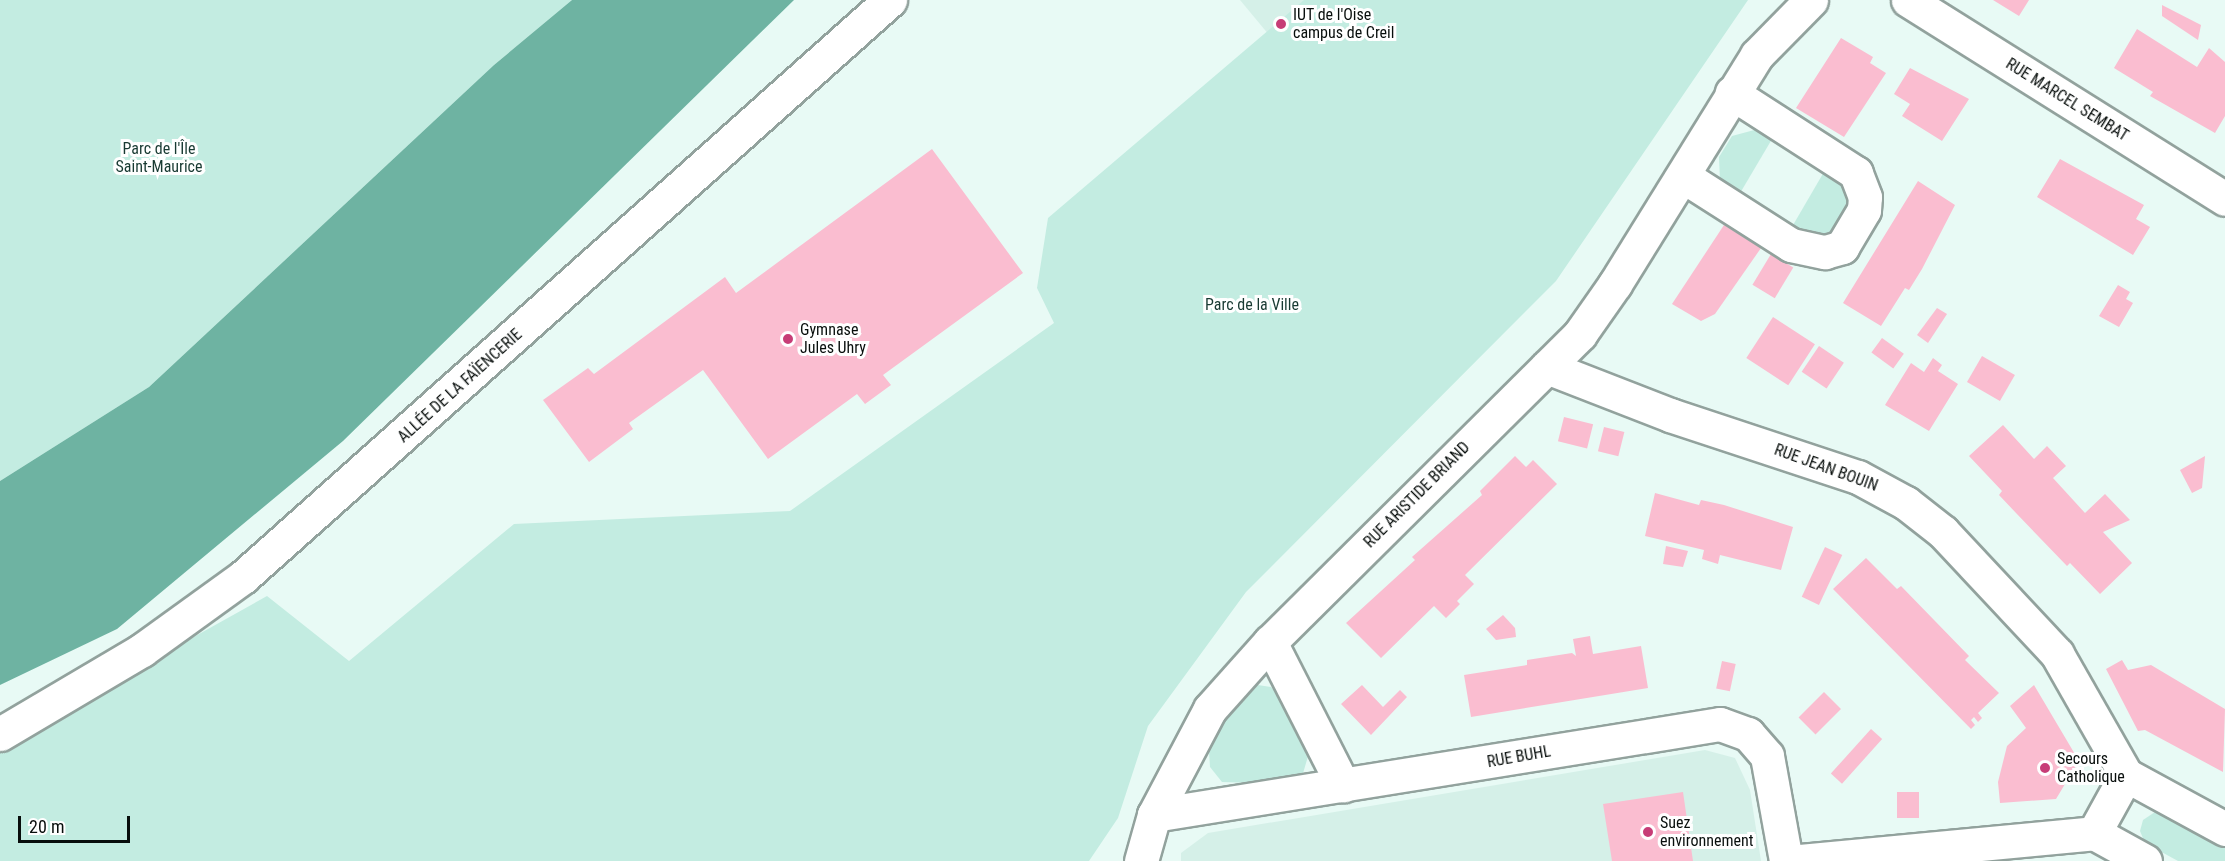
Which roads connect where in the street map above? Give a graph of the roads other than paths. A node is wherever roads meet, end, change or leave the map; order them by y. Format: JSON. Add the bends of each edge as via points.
{"nodes":[{"id":1,"x":890,"y":0,"type":"edge"},
{"id":2,"x":1810,"y":0,"type":"edge"},
{"id":3,"x":1908,"y":0,"type":"edge"},
{"id":4,"x":1732,"y":93,"type":"junction"},
{"id":5,"x":1683,"y":176,"type":"junction"},
{"id":6,"x":2225,"y":199,"type":"edge"},
{"id":7,"x":1547,"y":367,"type":"junction"},
{"id":8,"x":1270,"y":642,"type":"junction"},
{"id":9,"x":0,"y":734,"type":"edge"},
{"id":10,"x":2126,"y":775,"type":"junction"},
{"id":11,"x":1343,"y":785,"type":"junction"},
{"id":12,"x":1154,"y":815,"type":"junction"},
{"id":13,"x":2224,"y":827,"type":"edge"},
{"id":14,"x":2094,"y":833,"type":"junction"},
{"id":15,"x":1141,"y":861,"type":"edge"},
{"id":16,"x":1786,"y":861,"type":"edge"},
{"id":17,"x":1800,"y":861,"type":"edge"},
{"id":18,"x":2145,"y":861,"type":"edge"}],
"edges":[{"from":1,"to":9,"type":"street","name":"ALLÉE DE LA FAÏENCERIE","via":[[243,577],[142,650]]},
{"from":2,"to":4,"type":"street","name":"RUE ARISTIDE BRIAND","via":[[1765,46]]},
{"from":3,"to":6,"type":"street","name":"RUE MARCEL SEMBAT"},
{"from":4,"to":5,"type":"street","name":"RUE ARISTIDE BRIAND"},
{"from":4,"to":5,"type":"street","via":[[1856,173],[1865,197],[1864,210],[1853,229],[1842,247],[1825,252],[1791,245]]},
{"from":5,"to":7,"type":"street","name":"RUE ARISTIDE BRIAND","via":[[1597,312]]},
{"from":7,"to":8,"type":"street","name":"RUE ARISTIDE BRIAND"},
{"from":7,"to":10,"type":"street","name":"RUE JEAN BOUIN","via":[[1670,415],[1858,477],[1906,503],[1943,532],[2057,654]]},
{"from":8,"to":11,"type":"street"},
{"from":8,"to":12,"type":"street","name":"RUE ARISTIDE BRIAND","via":[[1210,708]]},
{"from":10,"to":13,"type":"street"},
{"from":10,"to":14,"type":"street"},
{"from":11,"to":12,"type":"street","name":"RUE BUHL"},
{"from":11,"to":16,"type":"street","name":"RUE BUHL","via":[[1707,724],[1727,725],[1748,734],[1767,756]]},
{"from":12,"to":15,"type":"street","name":"RUE ARISTIDE BRIAND"},
{"from":14,"to":17,"type":"street"},
{"from":14,"to":18,"type":"street"}]}
